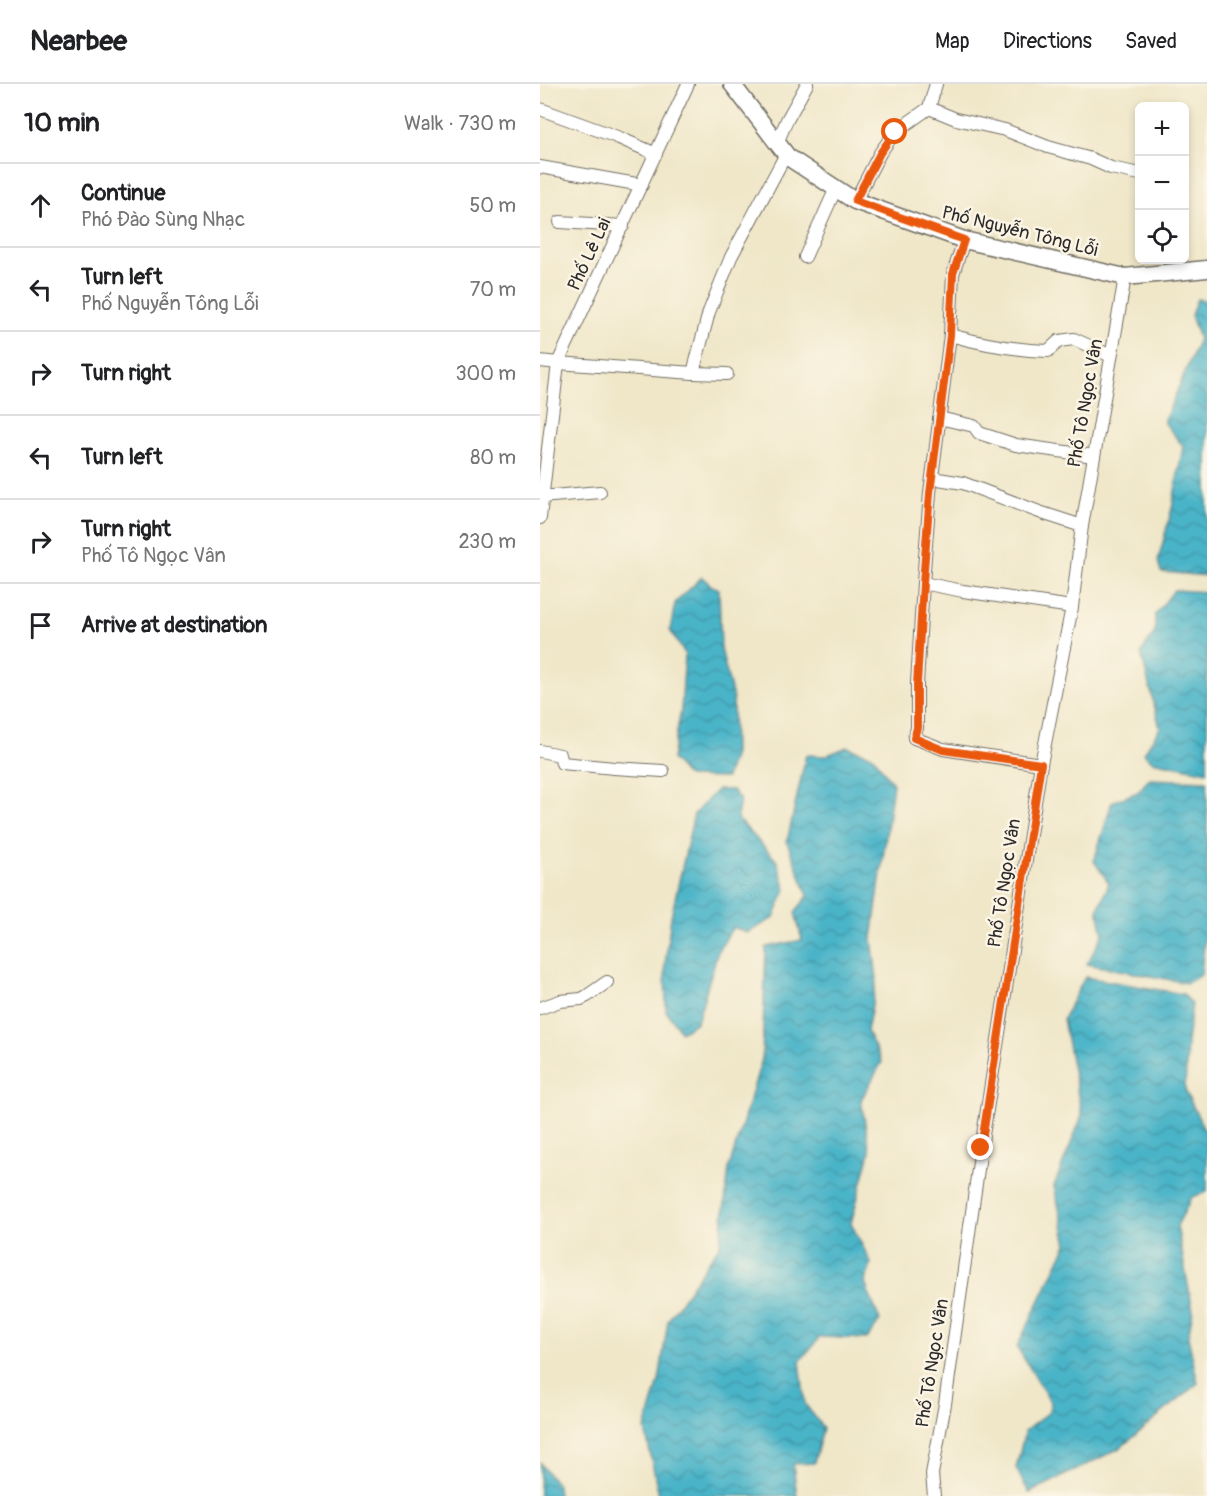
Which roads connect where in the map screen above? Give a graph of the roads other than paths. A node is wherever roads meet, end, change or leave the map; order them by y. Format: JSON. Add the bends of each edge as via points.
{"nodes":[{"id":1,"x":688,"y":84,"type":"edge"},
{"id":2,"x":732,"y":84,"type":"edge"},
{"id":3,"x":807,"y":84,"type":"edge"},
{"id":4,"x":936,"y":84,"type":"edge"},
{"id":5,"x":929,"y":108,"type":"junction"},
{"id":6,"x":540,"y":109,"type":"edge"},
{"id":7,"x":781,"y":148,"type":"junction"},
{"id":8,"x":656,"y":154,"type":"junction"},
{"id":9,"x":540,"y":167,"type":"edge"},
{"id":10,"x":1135,"y":173,"type":"edge"},
{"id":11,"x":642,"y":185,"type":"junction"},
{"id":12,"x":836,"y":188,"type":"junction"},
{"id":13,"x":855,"y":201,"type":"junction"},
{"id":14,"x":560,"y":222,"type":"dead end"},
{"id":15,"x":623,"y":226,"type":"junction"},
{"id":16,"x":964,"y":240,"type":"junction"},
{"id":17,"x":805,"y":257,"type":"dead end"},
{"id":18,"x":1207,"y":269,"type":"edge"},
{"id":19,"x":1125,"y":277,"type":"junction"},
{"id":20,"x":950,"y":335,"type":"junction"},
{"id":21,"x":1111,"y":356,"type":"junction"},
{"id":22,"x":540,"y":361,"type":"edge"},
{"id":23,"x":558,"y":363,"type":"junction"},
{"id":24,"x":693,"y":373,"type":"junction"},
{"id":25,"x":727,"y":374,"type":"dead end"},
{"id":26,"x":939,"y":418,"type":"junction"},
{"id":27,"x":1094,"y":456,"type":"junction"},
{"id":28,"x":932,"y":478,"type":"junction"},
{"id":29,"x":600,"y":492,"type":"dead end"},
{"id":30,"x":541,"y":497,"type":"edge"},
{"id":31,"x":540,"y":518,"type":"edge"},
{"id":32,"x":1082,"y":526,"type":"junction"},
{"id":33,"x":923,"y":583,"type":"junction"},
{"id":34,"x":1072,"y":607,"type":"junction"},
{"id":35,"x":540,"y":751,"type":"edge"},
{"id":36,"x":1041,"y":764,"type":"junction"},
{"id":37,"x":663,"y":771,"type":"dead end"},
{"id":38,"x":608,"y":982,"type":"dead end"},
{"id":39,"x":540,"y":1008,"type":"edge"},
{"id":40,"x":934,"y":1496,"type":"edge"}],
"edges":[{"from":1,"to":8,"type":"street","name":"Phố Lê Lai"},
{"from":2,"to":7,"type":"street","name":"Phố Nguyễn Tông Lỗi"},
{"from":3,"to":7,"type":"street","via":[[787,120]]},
{"from":4,"to":5,"type":"street"},
{"from":5,"to":10,"type":"street"},
{"from":5,"to":13,"type":"street","via":[[895,132]]},
{"from":6,"to":8,"type":"street"},
{"from":7,"to":12,"type":"street","name":"Phố Nguyễn Tông Lỗi","via":[[788,158]]},
{"from":7,"to":24,"type":"street","via":[[709,312]]},
{"from":8,"to":11,"type":"street","name":"Phố Lê Lai"},
{"from":9,"to":11,"type":"street"},
{"from":11,"to":15,"type":"street","name":"Phố Lê Lai"},
{"from":12,"to":13,"type":"street","name":"Phố Nguyễn Tông Lỗi"},
{"from":12,"to":17,"type":"street"},
{"from":13,"to":16,"type":"street","name":"Phố Nguyễn Tông Lỗi"},
{"from":14,"to":15,"type":"street"},
{"from":15,"to":23,"type":"street","name":"Phố Lê Lai"},
{"from":16,"to":19,"type":"street","name":"Phố Nguyễn Tông Lỗi"},
{"from":16,"to":20,"type":"street","via":[[953,274]]},
{"from":18,"to":19,"type":"street","name":"Phố Nguyễn Tông Lỗi"},
{"from":19,"to":21,"type":"street","name":"Phố Tô Ngọc Vân"},
{"from":20,"to":21,"type":"street","via":[[1048,351],[1059,341],[1074,339]]},
{"from":20,"to":26,"type":"street"},
{"from":21,"to":27,"type":"street","name":"Phố Tô Ngọc Vân"},
{"from":22,"to":23,"type":"street"},
{"from":23,"to":24,"type":"street"},
{"from":23,"to":30,"type":"street","name":"Phố Lê Lai"},
{"from":24,"to":25,"type":"street"},
{"from":26,"to":27,"type":"street","via":[[974,426],[980,433],[1017,445]]},
{"from":26,"to":28,"type":"street"},
{"from":27,"to":32,"type":"street","name":"Phố Tô Ngọc Vân"},
{"from":28,"to":32,"type":"street","via":[[963,483]]},
{"from":28,"to":33,"type":"street"},
{"from":29,"to":30,"type":"street"},
{"from":30,"to":31,"type":"street","name":"Phố Lê Lai"},
{"from":32,"to":34,"type":"street","name":"Phố Tô Ngọc Vân"},
{"from":33,"to":34,"type":"street"},
{"from":33,"to":36,"type":"street","via":[[914,738],[943,750]]},
{"from":34,"to":36,"type":"street","name":"Phố Tô Ngọc Vân"},
{"from":35,"to":37,"type":"street","via":[[560,754],[562,763]]},
{"from":36,"to":40,"type":"street","name":"Phố Tô Ngọc Vân","via":[[932,1474]]},
{"from":38,"to":39,"type":"street","via":[[581,999]]}]}
